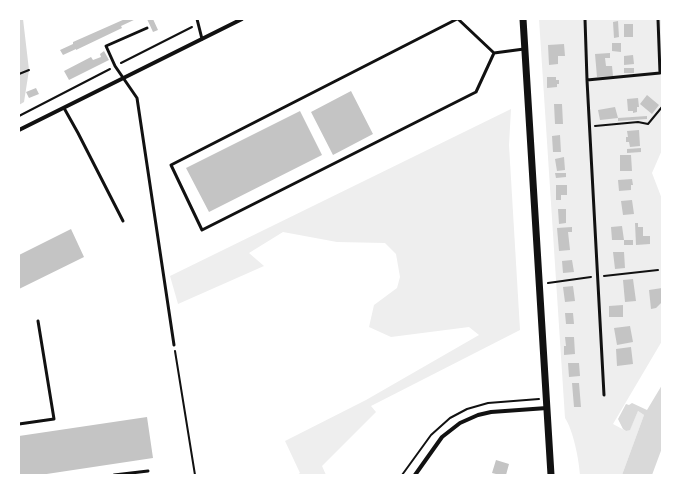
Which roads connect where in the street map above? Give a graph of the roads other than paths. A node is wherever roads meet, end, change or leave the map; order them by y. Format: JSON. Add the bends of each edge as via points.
{"nodes":[{"id":1,"x":197,"y":19,"type":"edge"},
{"id":2,"x":242,"y":19,"type":"edge"},
{"id":3,"x":458,"y":19,"type":"edge"},
{"id":4,"x":523,"y":19,"type":"edge"},
{"id":5,"x":585,"y":19,"type":"edge"},
{"id":6,"x":658,"y":19,"type":"edge"},
{"id":7,"x":147,"y":28,"type":"dead end"},
{"id":8,"x":202,"y":39,"type":"junction"},
{"id":9,"x":525,"y":49,"type":"junction"},
{"id":10,"x":494,"y":53,"type":"junction"},
{"id":11,"x":123,"y":78,"type":"junction"},
{"id":12,"x":587,"y":80,"type":"junction"},
{"id":13,"x":64,"y":108,"type":"junction"},
{"id":14,"x":19,"y":130,"type":"edge"},
{"id":15,"x":123,"y":221,"type":"dead end"},
{"id":16,"x":38,"y":321,"type":"dead end"},
{"id":17,"x":174,"y":346,"type":"road end"},
{"id":18,"x":604,"y":395,"type":"dead end"},
{"id":19,"x":547,"y":408,"type":"junction"},
{"id":20,"x":19,"y":424,"type":"edge"},
{"id":21,"x":148,"y":471,"type":"dead end"},
{"id":22,"x":114,"y":475,"type":"edge"},
{"id":23,"x":414,"y":475,"type":"edge"},
{"id":24,"x":551,"y":475,"type":"edge"}],
"edges":[{"from":1,"to":8,"type":"lane"},
{"from":2,"to":8,"type":"street"},
{"from":3,"to":10,"type":"lane"},
{"from":3,"to":10,"type":"lane","via":[[171,165],[202,230],[476,92]]},
{"from":4,"to":9,"type":"street"},
{"from":5,"to":12,"type":"lane"},
{"from":6,"to":12,"type":"lane","via":[[660,73]]},
{"from":7,"to":11,"type":"lane","via":[[106,46]]},
{"from":8,"to":11,"type":"street"},
{"from":9,"to":10,"type":"lane"},
{"from":9,"to":19,"type":"street"},
{"from":11,"to":13,"type":"street"},
{"from":11,"to":17,"type":"lane","via":[[137,98]]},
{"from":12,"to":18,"type":"lane"},
{"from":13,"to":14,"type":"street"},
{"from":13,"to":15,"type":"lane"},
{"from":16,"to":20,"type":"lane","via":[[54,419]]},
{"from":19,"to":23,"type":"street","via":[[491,412],[460,423],[442,437]]},
{"from":19,"to":24,"type":"street"},
{"from":21,"to":22,"type":"lane"}]}
